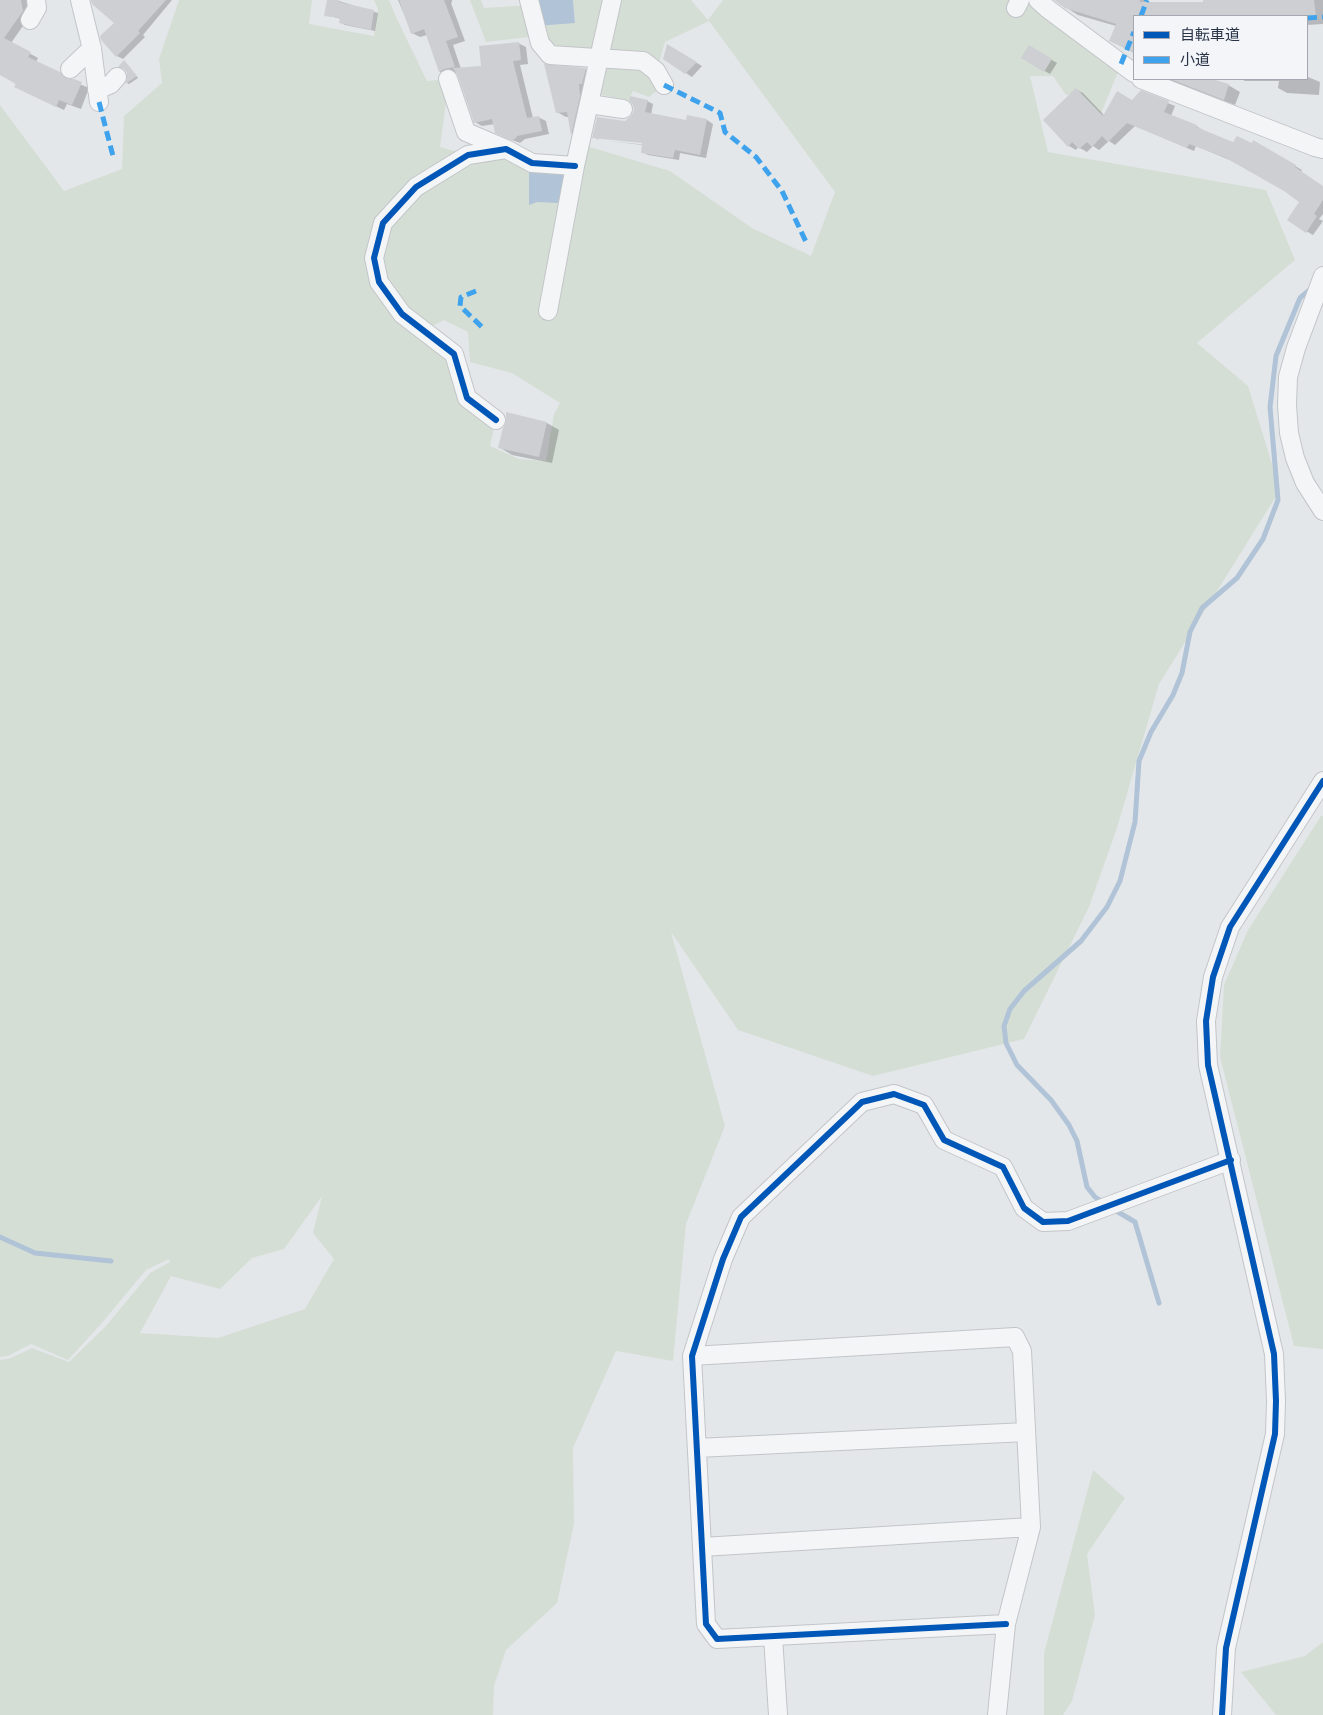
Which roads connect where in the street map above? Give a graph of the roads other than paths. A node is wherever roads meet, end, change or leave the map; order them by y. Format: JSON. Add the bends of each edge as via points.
{"nodes":[{"id":1,"x":36,"y":0,"type":"edge"},
{"id":2,"x":80,"y":0,"type":"edge"},
{"id":3,"x":529,"y":0,"type":"edge"},
{"id":4,"x":612,"y":0,"type":"edge"},
{"id":5,"x":1038,"y":0,"type":"edge"},
{"id":6,"x":30,"y":20,"type":"dead end"},
{"id":7,"x":92,"y":48,"type":"junction"},
{"id":8,"x":599,"y":58,"type":"junction"},
{"id":9,"x":70,"y":69,"type":"dead end"},
{"id":10,"x":1133,"y":73,"type":"edge"},
{"id":11,"x":117,"y":77,"type":"dead end"},
{"id":12,"x":448,"y":79,"type":"dead end"},
{"id":13,"x":1144,"y":80,"type":"edge"},
{"id":14,"x":664,"y":85,"type":"dead end"},
{"id":15,"x":589,"y":104,"type":"junction"},
{"id":16,"x":623,"y":109,"type":"dead end"},
{"id":17,"x":506,"y":149,"type":"junction"},
{"id":18,"x":1323,"y":149,"type":"edge"},
{"id":19,"x":575,"y":166,"type":"junction"},
{"id":20,"x":1323,"y":276,"type":"edge"},
{"id":21,"x":548,"y":311,"type":"dead end"},
{"id":22,"x":496,"y":420,"type":"dead end"},
{"id":23,"x":1323,"y":511,"type":"edge"},
{"id":24,"x":1323,"y":781,"type":"edge"},
{"id":25,"x":1231,"y":1160,"type":"junction"},
{"id":26,"x":692,"y":1356,"type":"junction"},
{"id":27,"x":1026,"y":1432,"type":"junction"},
{"id":28,"x":697,"y":1448,"type":"junction"},
{"id":29,"x":1031,"y":1527,"type":"junction"},
{"id":30,"x":702,"y":1547,"type":"junction"},
{"id":31,"x":1006,"y":1624,"type":"junction"},
{"id":32,"x":773,"y":1636,"type":"junction"},
{"id":33,"x":778,"y":1715,"type":"edge"},
{"id":34,"x":997,"y":1715,"type":"edge"},
{"id":35,"x":1222,"y":1715,"type":"edge"}],
"edges":[{"from":1,"to":6,"type":"street","via":[[37,8]]},
{"from":2,"to":7,"type":"street"},
{"from":3,"to":8,"type":"street","via":[[540,42],[550,56]]},
{"from":4,"to":8,"type":"street"},
{"from":5,"to":10,"type":"street"},
{"from":7,"to":9,"type":"street"},
{"from":7,"to":11,"type":"street","via":[[98,96]]},
{"from":8,"to":14,"type":"street","via":[[643,61],[656,72]]},
{"from":8,"to":15,"type":"street"},
{"from":12,"to":17,"type":"street","via":[[466,132]]},
{"from":13,"to":18,"type":"street"},
{"from":15,"to":16,"type":"street"},
{"from":15,"to":19,"type":"street"},
{"from":17,"to":19,"type":"street","via":[[532,163]]},
{"from":17,"to":22,"type":"street","via":[[468,155],[416,187],[383,224],[374,258],[379,282],[402,314],[454,354],[467,398]]},
{"from":19,"to":21,"type":"street"},
{"from":20,"to":23,"type":"street","via":[[1296,348],[1288,377],[1287,405],[1295,458],[1305,483]]},
{"from":24,"to":25,"type":"street","via":[[1230,926],[1213,977],[1206,1021],[1208,1065]]},
{"from":25,"to":26,"type":"street","via":[[1068,1221],[1043,1222],[1024,1208],[1003,1167],[944,1140],[924,1106],[894,1094],[862,1102],[741,1217],[723,1259]]},
{"from":25,"to":35,"type":"street","via":[[1274,1354],[1275,1434],[1226,1648]]},
{"from":26,"to":27,"type":"street","via":[[1015,1337],[1022,1350]]},
{"from":26,"to":28,"type":"street"},
{"from":27,"to":28,"type":"street"},
{"from":27,"to":29,"type":"street"},
{"from":28,"to":30,"type":"street"},
{"from":29,"to":30,"type":"street"},
{"from":29,"to":31,"type":"street"},
{"from":30,"to":32,"type":"street","via":[[706,1624],[717,1639]]},
{"from":31,"to":32,"type":"street"},
{"from":31,"to":34,"type":"street"},
{"from":32,"to":33,"type":"street"}]}
